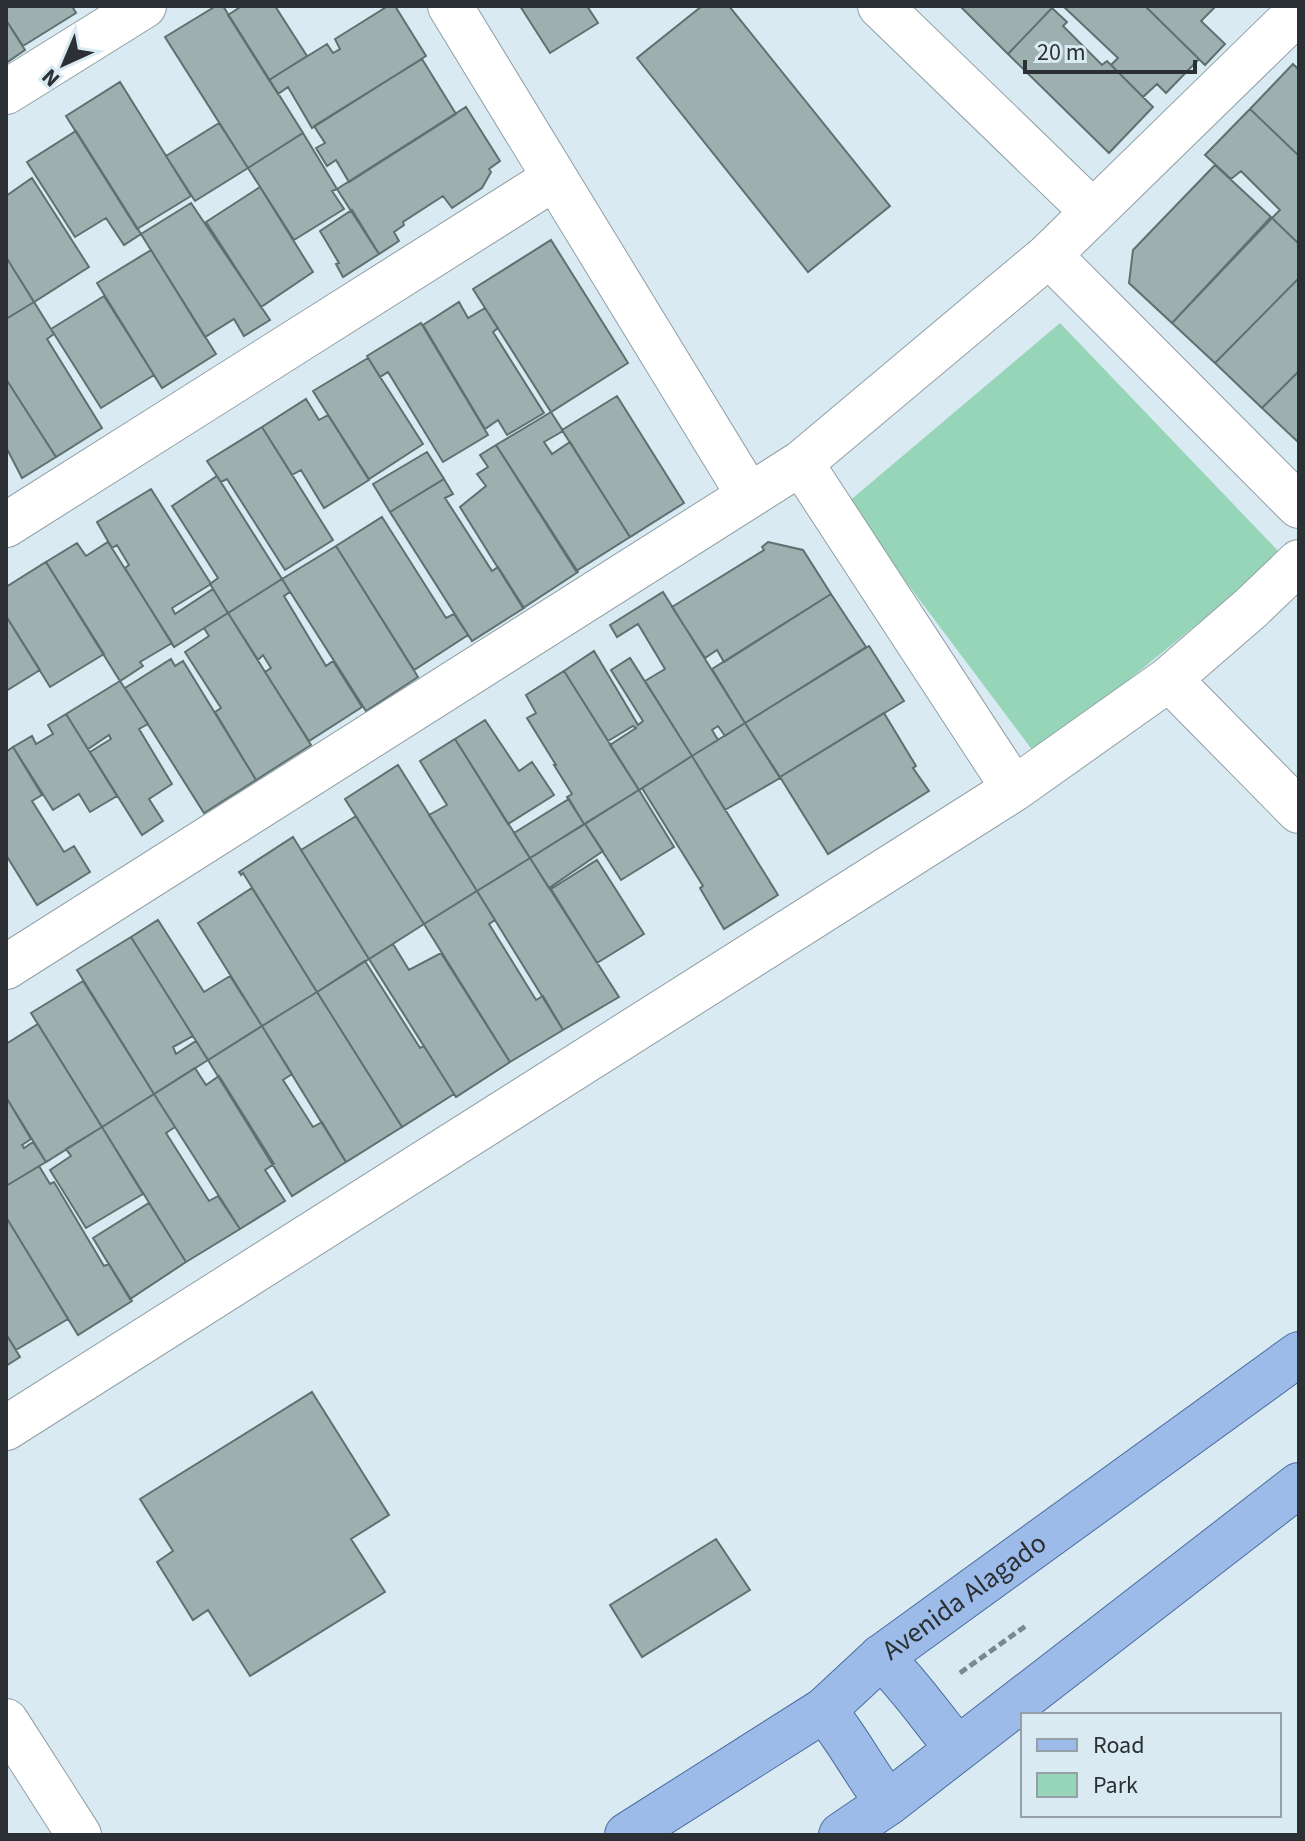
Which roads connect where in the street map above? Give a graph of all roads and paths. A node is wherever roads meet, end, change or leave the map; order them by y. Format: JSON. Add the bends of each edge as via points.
{"nodes":[{"id":1,"x":144,"y":6,"type":"edge"},
{"id":2,"x":450,"y":6,"type":"edge"},
{"id":3,"x":880,"y":6,"type":"edge"},
{"id":4,"x":1299,"y":11,"type":"edge"},
{"id":5,"x":6,"y":92,"type":"edge"},
{"id":6,"x":553,"y":179,"type":"junction"},
{"id":7,"x":1093,"y":212,"type":"junction"},
{"id":8,"x":1049,"y":255,"type":"junction"},
{"id":9,"x":801,"y":463,"type":"junction"},
{"id":10,"x":748,"y":494,"type":"junction"},
{"id":11,"x":1299,"y":506,"type":"edge"},
{"id":12,"x":6,"y":525,"type":"edge"},
{"id":13,"x":1299,"y":562,"type":"edge"},
{"id":14,"x":1169,"y":679,"type":"junction"},
{"id":15,"x":1014,"y":789,"type":"junction"},
{"id":16,"x":1296,"y":801,"type":"edge"},
{"id":17,"x":6,"y":967,"type":"edge"},
{"id":18,"x":1299,"y":1354,"type":"edge"},
{"id":19,"x":6,"y":1428,"type":"edge"},
{"id":20,"x":1299,"y":1485,"type":"edge"},
{"id":21,"x":881,"y":1657,"type":"junction"},
{"id":22,"x":824,"y":1710,"type":"junction"},
{"id":23,"x":6,"y":1721,"type":"edge"},
{"id":24,"x":957,"y":1748,"type":"junction"},
{"id":25,"x":888,"y":1803,"type":"junction"},
{"id":26,"x":79,"y":1835,"type":"edge"},
{"id":27,"x":627,"y":1835,"type":"edge"},
{"id":28,"x":841,"y":1835,"type":"edge"}],
"edges":[{"from":1,"to":5,"type":"street"},
{"from":2,"to":6,"type":"street"},
{"from":3,"to":7,"type":"street"},
{"from":4,"to":7,"type":"street"},
{"from":6,"to":10,"type":"street"},
{"from":6,"to":12,"type":"street"},
{"from":7,"to":8,"type":"street"},
{"from":8,"to":9,"type":"street"},
{"from":8,"to":11,"type":"street"},
{"from":9,"to":10,"type":"street"},
{"from":9,"to":15,"type":"street"},
{"from":10,"to":17,"type":"street"},
{"from":13,"to":14,"type":"street"},
{"from":14,"to":15,"type":"street"},
{"from":14,"to":16,"type":"street"},
{"from":15,"to":19,"type":"street"},
{"from":18,"to":21,"type":"main road","name":"Avenida Alagado"},
{"from":20,"to":24,"type":"main road"},
{"from":21,"to":22,"type":"main road","name":"Avenida Alagado"},
{"from":21,"to":24,"type":"main road"},
{"from":22,"to":25,"type":"main road"},
{"from":22,"to":27,"type":"main road","name":"Avenida Alagado"},
{"from":23,"to":26,"type":"street"},
{"from":24,"to":25,"type":"main road"},
{"from":25,"to":28,"type":"main road"}]}
